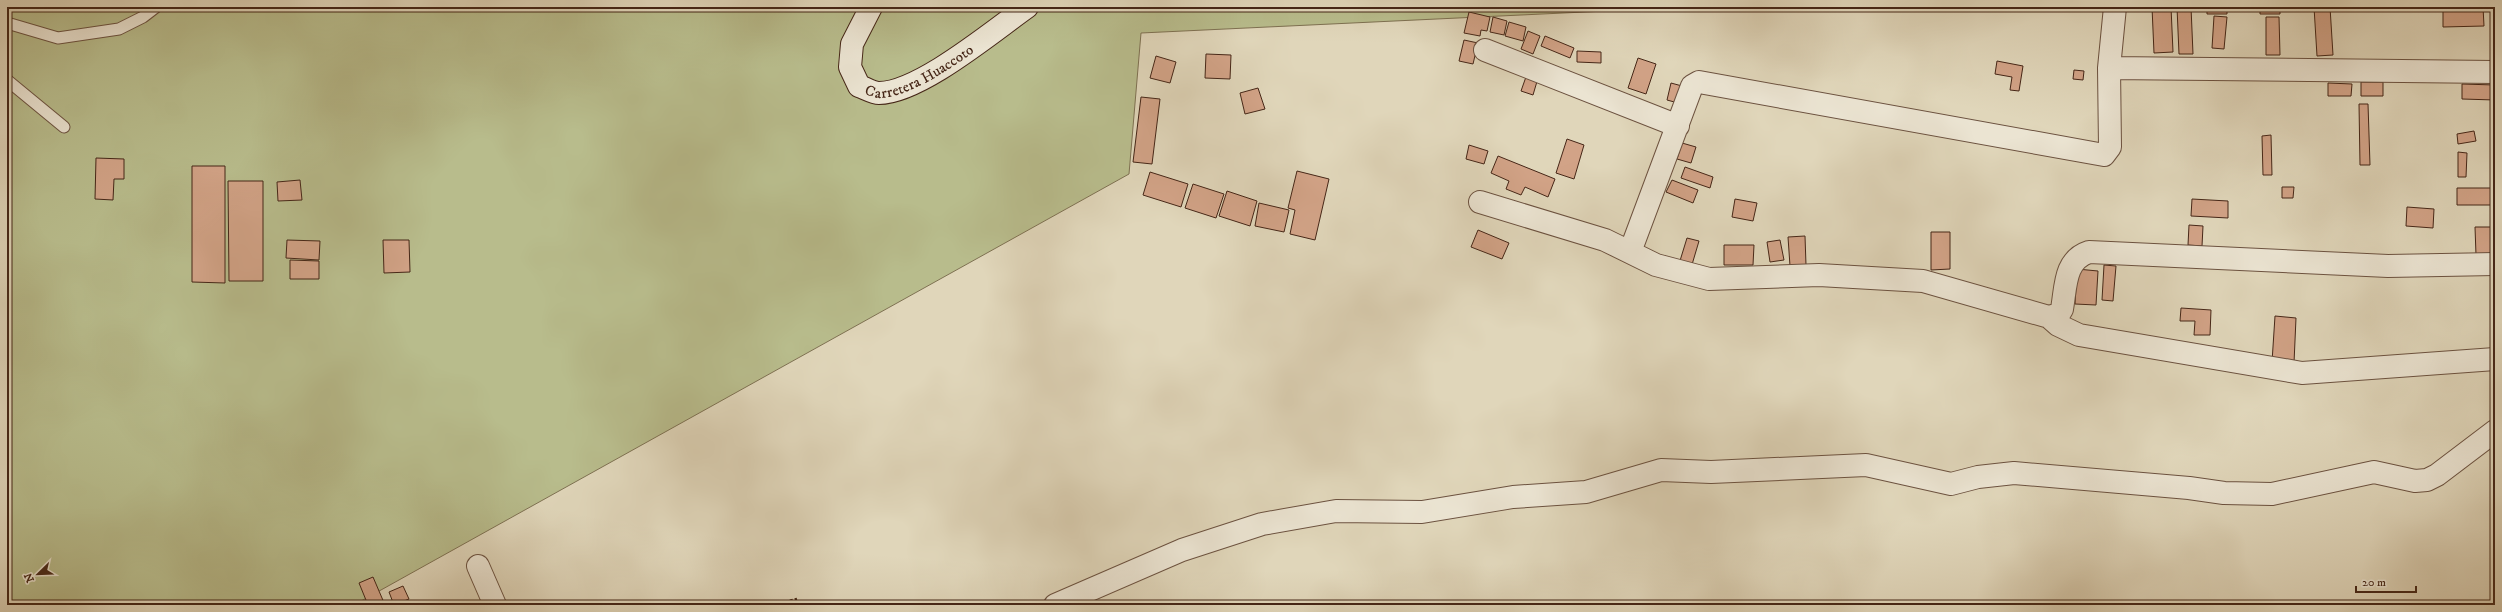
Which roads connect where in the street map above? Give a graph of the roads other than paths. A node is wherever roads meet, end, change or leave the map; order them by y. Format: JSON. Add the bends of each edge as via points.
{"nodes":[{"id":1,"x":156,"y":7,"type":"edge"},
{"id":2,"x":871,"y":7,"type":"edge"},
{"id":3,"x":1027,"y":7,"type":"edge"},
{"id":4,"x":2115,"y":7,"type":"edge"},
{"id":5,"x":7,"y":22,"type":"edge"},
{"id":6,"x":1485,"y":50,"type":"dead end"},
{"id":7,"x":2110,"y":68,"type":"junction"},
{"id":8,"x":2495,"y":72,"type":"edge"},
{"id":9,"x":7,"y":80,"type":"edge"},
{"id":10,"x":1678,"y":126,"type":"junction"},
{"id":11,"x":64,"y":127,"type":"dead end"},
{"id":12,"x":1480,"y":202,"type":"dead end"},
{"id":13,"x":1630,"y":252,"type":"junction"},
{"id":14,"x":2495,"y":264,"type":"edge"},
{"id":15,"x":2049,"y":317,"type":"junction"},
{"id":16,"x":2495,"y":359,"type":"edge"},
{"id":17,"x":2495,"y":432,"type":"edge"},
{"id":18,"x":478,"y":566,"type":"dead end"},
{"id":19,"x":495,"y":605,"type":"edge"},
{"id":20,"x":1055,"y":605,"type":"edge"}],
"edges":[{"from":1,"to":5,"type":"lane","via":[[119,29],[58,38]]},
{"from":2,"to":3,"type":"street","name":"Carretera Huaccoto","via":[[852,44],[850,67],[859,86],[877,93],[895,91],[937,70]]},
{"from":4,"to":7,"type":"street"},
{"from":6,"to":10,"type":"street"},
{"from":7,"to":8,"type":"street"},
{"from":7,"to":10,"type":"street","via":[[2110,147],[2104,155],[1699,82],[1692,86]]},
{"from":9,"to":11,"type":"lane"},
{"from":10,"to":13,"type":"street"},
{"from":12,"to":13,"type":"street","via":[[1605,240]]},
{"from":13,"to":15,"type":"street","via":[[1656,265],[1709,279],[1819,275],[1923,281]]},
{"from":14,"to":15,"type":"street","via":[[2388,266],[2089,252],[2078,256],[2070,267],[2062,309],[2059,314]]},
{"from":15,"to":16,"type":"street","via":[[2058,325],[2079,335],[2302,373]]},
{"from":17,"to":20,"type":"street","via":[[2427,480],[2415,481],[2374,472],[2272,494],[2224,493],[2014,473],[1951,484],[1866,465],[1711,472],[1661,470],[1586,492],[1513,497],[1422,512],[1336,511],[1262,524],[1182,550]]},
{"from":18,"to":19,"type":"street"}]}
